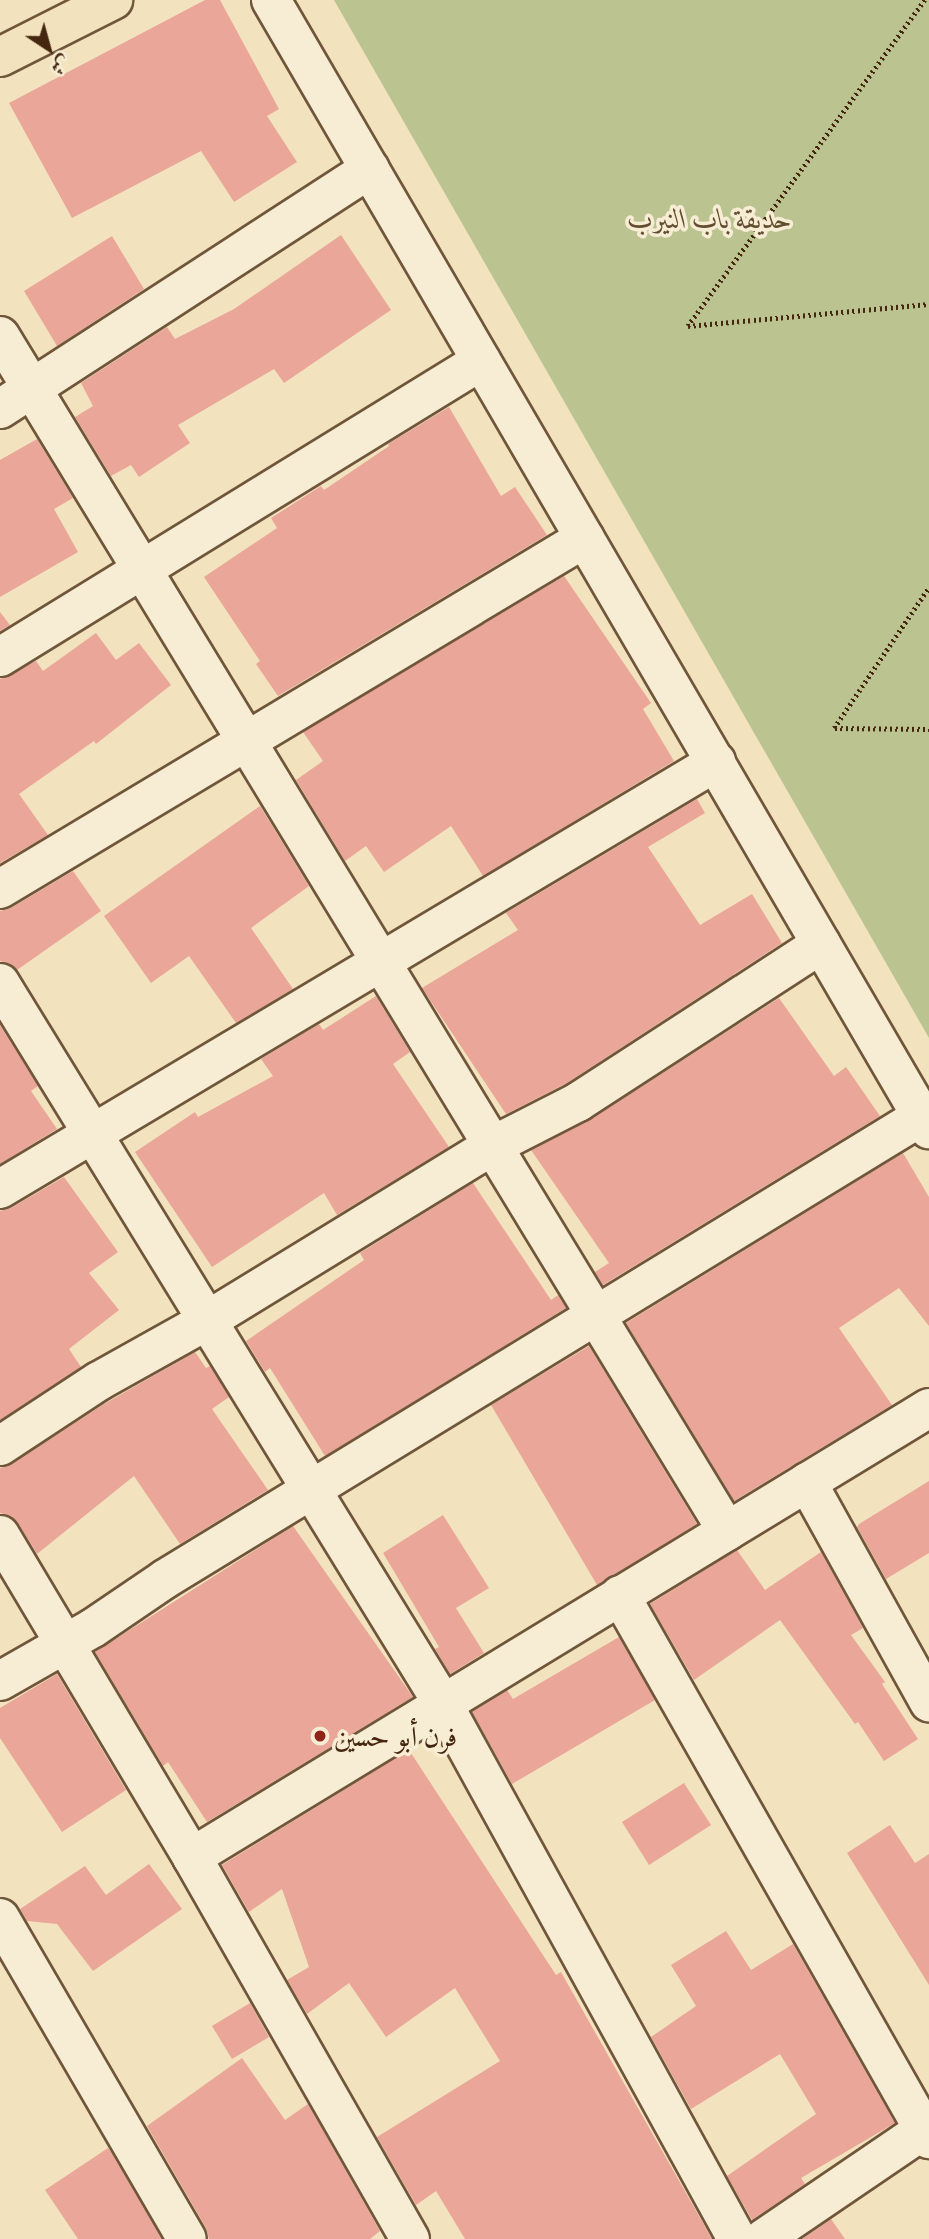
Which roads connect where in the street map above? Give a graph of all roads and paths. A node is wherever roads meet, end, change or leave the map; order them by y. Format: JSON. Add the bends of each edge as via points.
{"nodes":[{"id":1,"x":113,"y":0,"type":"edge"},
{"id":2,"x":271,"y":0,"type":"edge"},
{"id":3,"x":925,"y":0,"type":"edge"},
{"id":4,"x":0,"y":57,"type":"edge"},
{"id":5,"x":370,"y":169,"type":"junction"},
{"id":6,"x":929,"y":304,"type":"edge"},
{"id":7,"x":0,"y":337,"type":"edge"},
{"id":8,"x":481,"y":361,"type":"junction"},
{"id":9,"x":32,"y":389,"type":"junction"},
{"id":10,"x":0,"y":409,"type":"edge"},
{"id":11,"x":585,"y":538,"type":"junction"},
{"id":12,"x":142,"y":570,"type":"junction"},
{"id":13,"x":929,"y":587,"type":"edge"},
{"id":14,"x":0,"y":657,"type":"edge"},
{"id":15,"x":929,"y":729,"type":"edge"},
{"id":16,"x":246,"y":741,"type":"junction"},
{"id":17,"x":716,"y":762,"type":"junction"},
{"id":18,"x":0,"y":890,"type":"edge"},
{"id":19,"x":821,"y":944,"type":"junction"},
{"id":20,"x":381,"y":962,"type":"junction"},
{"id":21,"x":0,"y":983,"type":"edge"},
{"id":22,"x":925,"y":1123,"type":"edge"},
{"id":23,"x":93,"y":1134,"type":"junction"},
{"id":24,"x":492,"y":1146,"type":"junction"},
{"id":25,"x":0,"y":1189,"type":"edge"},
{"id":26,"x":596,"y":1316,"type":"junction"},
{"id":27,"x":208,"y":1320,"type":"junction"},
{"id":28,"x":929,"y":1408,"type":"edge"},
{"id":29,"x":0,"y":1446,"type":"edge"},
{"id":30,"x":807,"y":1482,"type":"junction"},
{"id":31,"x":312,"y":1489,"type":"junction"},
{"id":32,"x":727,"y":1531,"type":"junction"},
{"id":33,"x":0,"y":1535,"type":"edge"},
{"id":34,"x":620,"y":1595,"type":"junction"},
{"id":35,"x":64,"y":1641,"type":"junction"},
{"id":36,"x":0,"y":1681,"type":"edge"},
{"id":37,"x":929,"y":1702,"type":"edge"},
{"id":38,"x":443,"y":1704,"type":"junction"},
{"id":39,"x":192,"y":1857,"type":"junction"},
{"id":40,"x":0,"y":1918,"type":"edge"},
{"id":41,"x":927,"y":2132,"type":"edge"},
{"id":42,"x":187,"y":2239,"type":"edge"},
{"id":43,"x":410,"y":2239,"type":"edge"},
{"id":44,"x":737,"y":2239,"type":"edge"},
{"id":45,"x":763,"y":2239,"type":"edge"}],
"edges":[{"from":1,"to":4,"type":"main road"},
{"from":2,"to":5,"type":"street"},
{"from":3,"to":6,"type":"path","via":[[688,326]]},
{"from":5,"to":8,"type":"street"},
{"from":5,"to":9,"type":"street"},
{"from":7,"to":9,"type":"street"},
{"from":8,"to":11,"type":"street"},
{"from":8,"to":12,"type":"street"},
{"from":9,"to":10,"type":"street"},
{"from":9,"to":12,"type":"street"},
{"from":11,"to":16,"type":"street"},
{"from":11,"to":17,"type":"street"},
{"from":12,"to":14,"type":"street"},
{"from":12,"to":16,"type":"street"},
{"from":13,"to":15,"type":"path","via":[[834,728]]},
{"from":16,"to":18,"type":"street"},
{"from":16,"to":20,"type":"street"},
{"from":17,"to":19,"type":"street"},
{"from":17,"to":20,"type":"street"},
{"from":19,"to":22,"type":"street"},
{"from":19,"to":24,"type":"street","via":[[578,1102]]},
{"from":20,"to":23,"type":"street"},
{"from":20,"to":24,"type":"street"},
{"from":21,"to":23,"type":"street"},
{"from":22,"to":26,"type":"street"},
{"from":23,"to":25,"type":"street"},
{"from":23,"to":27,"type":"street"},
{"from":24,"to":26,"type":"street"},
{"from":24,"to":27,"type":"street"},
{"from":26,"to":31,"type":"street"},
{"from":26,"to":32,"type":"street"},
{"from":27,"to":29,"type":"street","via":[[99,1381]]},
{"from":27,"to":31,"type":"street"},
{"from":28,"to":30,"type":"street"},
{"from":30,"to":32,"type":"street"},
{"from":30,"to":37,"type":"street"},
{"from":31,"to":35,"type":"street","via":[[93,1628]]},
{"from":31,"to":38,"type":"street"},
{"from":32,"to":34,"type":"street"},
{"from":33,"to":35,"type":"street"},
{"from":34,"to":38,"type":"street"},
{"from":34,"to":41,"type":"street"},
{"from":35,"to":36,"type":"street"},
{"from":35,"to":39,"type":"street"},
{"from":38,"to":39,"type":"street"},
{"from":38,"to":44,"type":"street"},
{"from":39,"to":43,"type":"street"},
{"from":40,"to":42,"type":"street"},
{"from":41,"to":45,"type":"street"}]}
